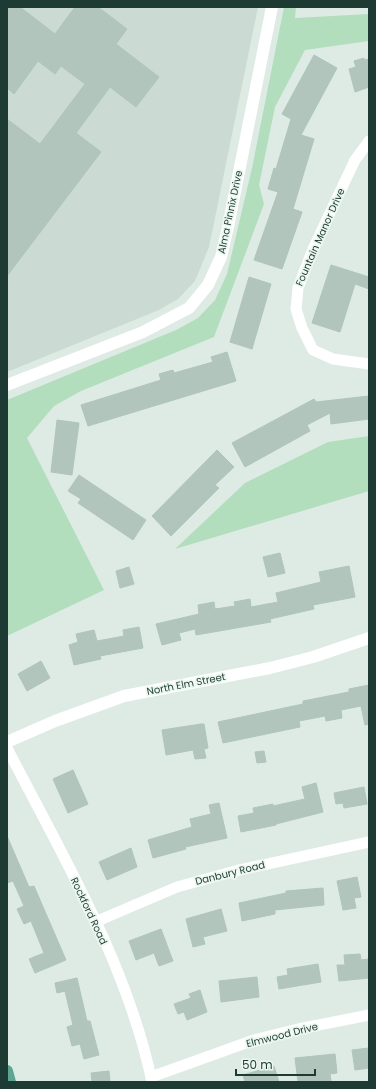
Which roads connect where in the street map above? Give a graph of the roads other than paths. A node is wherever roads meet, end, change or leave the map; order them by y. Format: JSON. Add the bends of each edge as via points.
{"nodes":[{"id":1,"x":272,"y":7,"type":"edge"},
{"id":2,"x":369,"y":141,"type":"edge"},
{"id":3,"x":369,"y":364,"type":"edge"},
{"id":4,"x":7,"y":385,"type":"edge"},
{"id":5,"x":369,"y":638,"type":"edge"},
{"id":6,"x":7,"y":742,"type":"edge"},
{"id":7,"x":7,"y":748,"type":"edge"},
{"id":8,"x":369,"y":842,"type":"edge"},
{"id":9,"x":95,"y":922,"type":"junction"},
{"id":10,"x":369,"y":1016,"type":"edge"},
{"id":11,"x":7,"y":1071,"type":"edge"},
{"id":12,"x":151,"y":1079,"type":"edge"},
{"id":13,"x":10,"y":1082,"type":"edge"}],
"edges":[{"from":1,"to":4,"type":"street","name":"Alma Pinnix Drive","via":[[228,227],[221,257],[208,285],[189,308],[143,332]]},
{"from":2,"to":3,"type":"street","name":"Fountain Manor Drive","via":[[355,160],[314,249],[298,288],[296,309],[313,350],[333,360]]},
{"from":5,"to":6,"type":"street","name":"North Elm Street","via":[[277,666],[124,696]]},
{"from":7,"to":9,"type":"street","name":"Rockford Road"},
{"from":8,"to":9,"type":"street","name":"Danbury Road","via":[[239,870],[177,888]]},
{"from":9,"to":12,"type":"street","name":"Rockford Road","via":[[122,985]]},
{"from":10,"to":12,"type":"street","name":"Elmwood Drive","via":[[254,1040]]},
{"from":11,"to":13,"type":"main road"}]}
